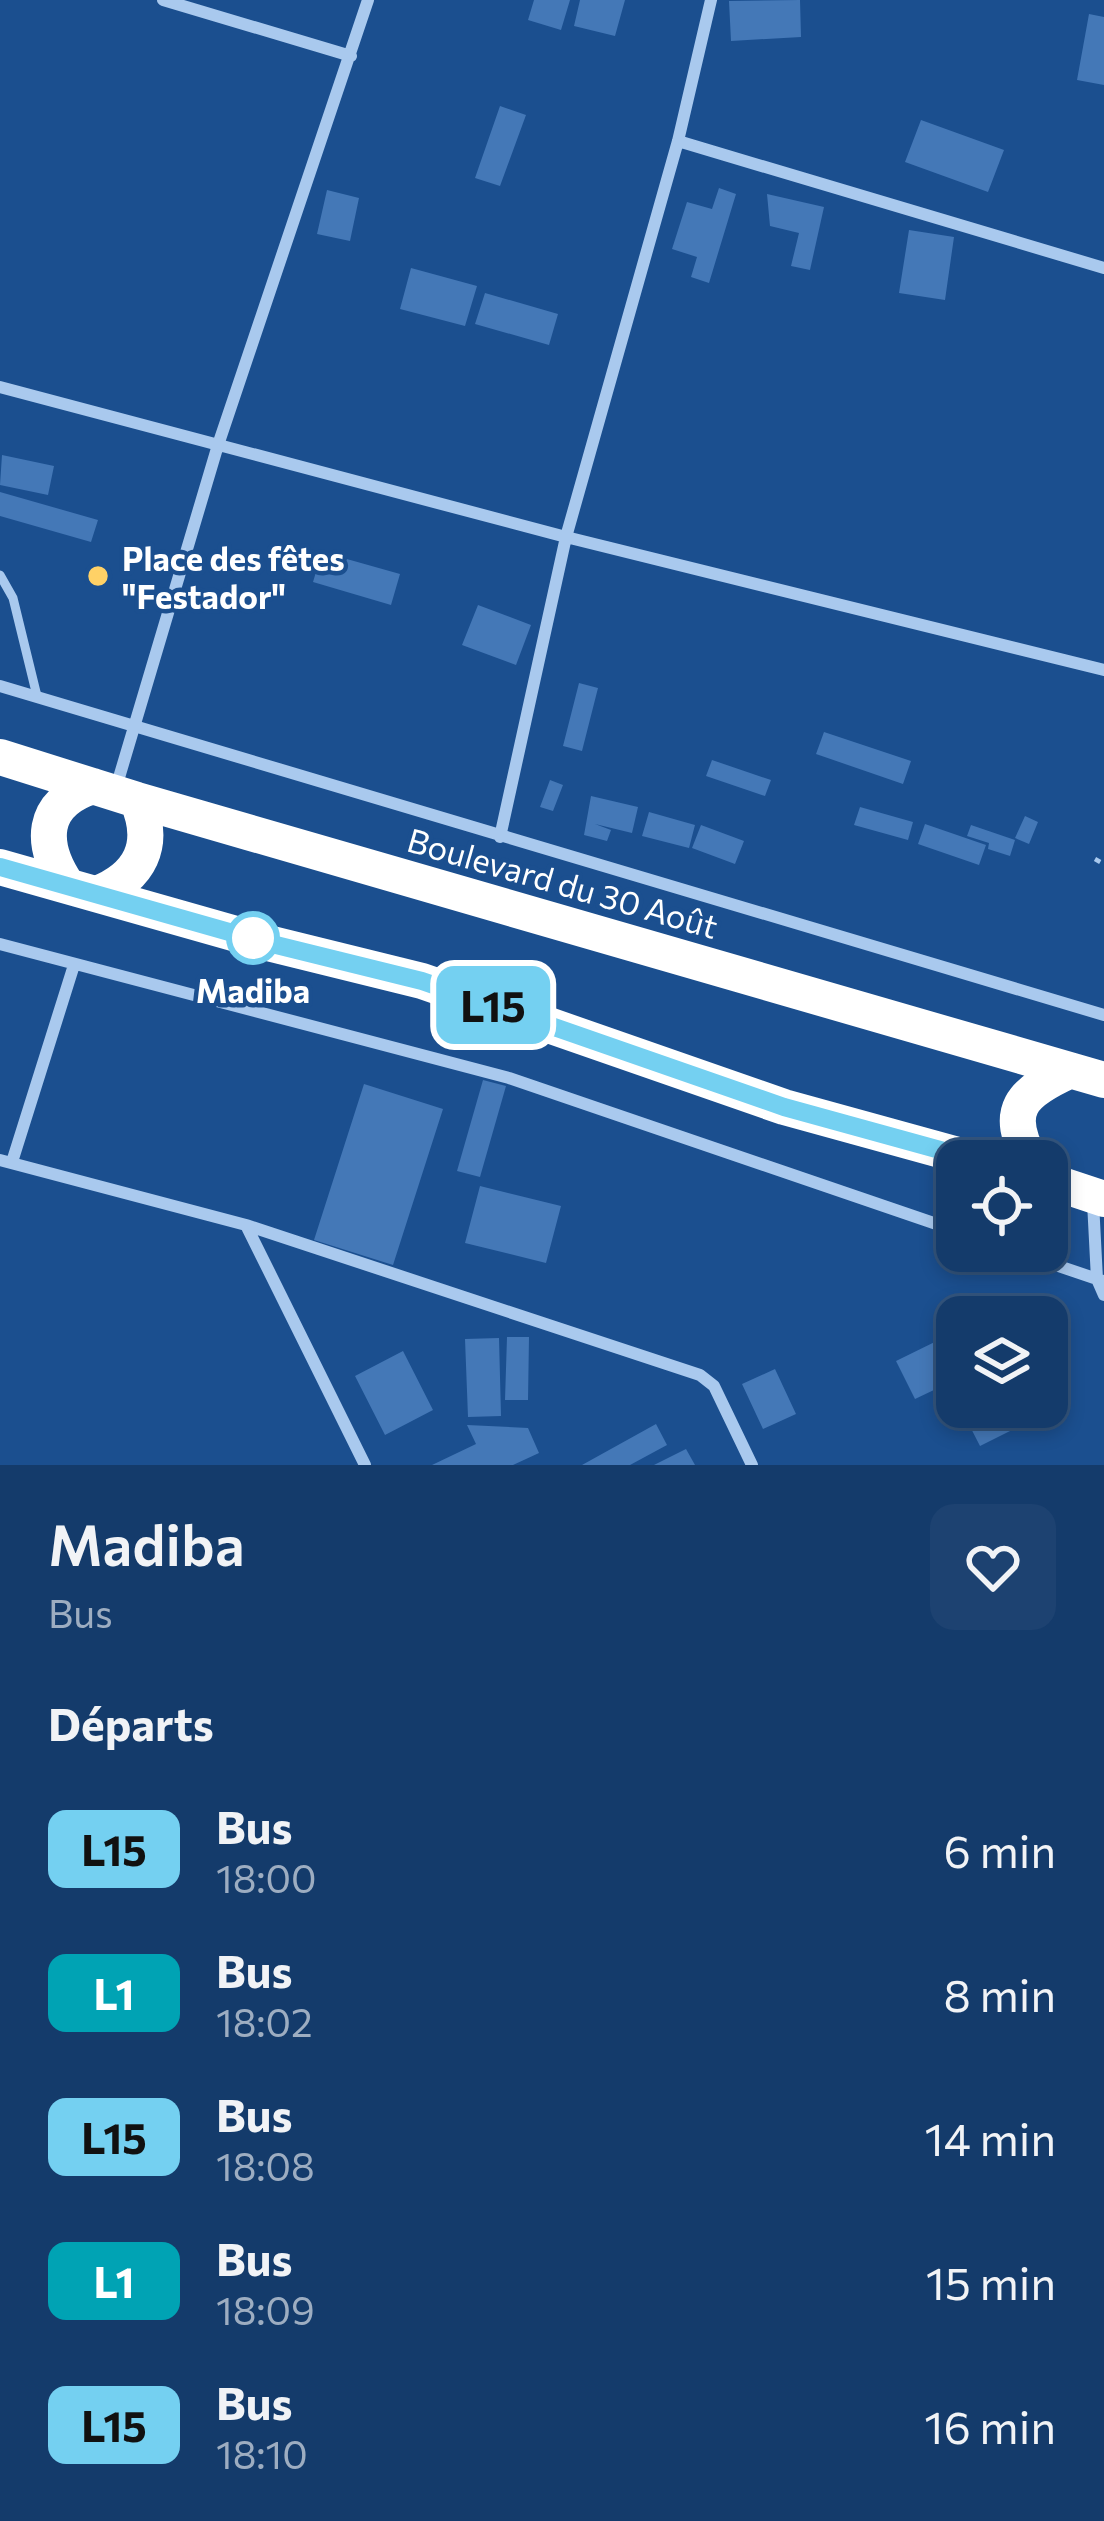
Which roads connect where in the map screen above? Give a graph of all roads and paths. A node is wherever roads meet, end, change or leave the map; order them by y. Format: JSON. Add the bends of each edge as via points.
{"nodes":[{"id":1,"x":163,"y":0,"type":"edge"},
{"id":2,"x":368,"y":0,"type":"edge"},
{"id":3,"x":711,"y":0,"type":"edge"},
{"id":4,"x":352,"y":56,"type":"junction"},
{"id":5,"x":678,"y":141,"type":"junction"},
{"id":6,"x":1104,"y":268,"type":"edge"},
{"id":7,"x":0,"y":387,"type":"edge"},
{"id":8,"x":218,"y":445,"type":"junction"},
{"id":9,"x":566,"y":537,"type":"junction"},
{"id":10,"x":0,"y":575,"type":"edge"},
{"id":11,"x":1104,"y":670,"type":"edge"},
{"id":12,"x":0,"y":686,"type":"edge"},
{"id":13,"x":37,"y":696,"type":"junction"},
{"id":14,"x":134,"y":725,"type":"junction"},
{"id":15,"x":0,"y":757,"type":"edge"},
{"id":16,"x":115,"y":793,"type":"junction"},
{"id":17,"x":500,"y":837,"type":"junction"},
{"id":18,"x":1095,"y":859,"type":"dead end"},
{"id":19,"x":1104,"y":865,"type":"edge"},
{"id":20,"x":0,"y":867,"type":"edge"},
{"id":21,"x":82,"y":890,"type":"junction"},
{"id":22,"x":0,"y":944,"type":"edge"},
{"id":23,"x":74,"y":965,"type":"junction"},
{"id":24,"x":1104,"y":1015,"type":"edge"},
{"id":25,"x":1086,"y":1076,"type":"edge"},
{"id":26,"x":1021,"y":1140,"type":"edge"},
{"id":27,"x":936,"y":1149,"type":"edge"},
{"id":28,"x":6,"y":1161,"type":"edge"},
{"id":29,"x":1068,"y":1187,"type":"edge"},
{"id":30,"x":1099,"y":1197,"type":"edge"},
{"id":31,"x":247,"y":1225,"type":"junction"},
{"id":32,"x":936,"y":1225,"type":"edge"},
{"id":33,"x":1068,"y":1269,"type":"edge"},
{"id":34,"x":1100,"y":1280,"type":"edge"},
{"id":35,"x":1104,"y":1295,"type":"edge"},
{"id":36,"x":365,"y":1465,"type":"edge"},
{"id":37,"x":752,"y":1465,"type":"edge"}],
"edges":[{"from":1,"to":4,"type":"street"},
{"from":2,"to":4,"type":"street"},
{"from":3,"to":5,"type":"street"},
{"from":4,"to":8,"type":"street"},
{"from":5,"to":6,"type":"street"},
{"from":5,"to":9,"type":"street"},
{"from":7,"to":8,"type":"street"},
{"from":8,"to":9,"type":"street"},
{"from":8,"to":14,"type":"street"},
{"from":9,"to":11,"type":"street"},
{"from":9,"to":17,"type":"street"},
{"from":10,"to":13,"type":"lane"},
{"from":12,"to":13,"type":"street"},
{"from":13,"to":14,"type":"street"},
{"from":14,"to":16,"type":"street"},
{"from":14,"to":17,"type":"street"},
{"from":15,"to":16,"type":"highway","name":"Boulevard du 30 Août"},
{"from":16,"to":21,"type":"highway","via":[[146,825],[139,864],[125,881]]},
{"from":16,"to":21,"type":"highway","via":[[70,795],[50,824],[48,850]]},
{"from":16,"to":25,"type":"highway","name":"Boulevard du 30 Août"},
{"from":17,"to":24,"type":"street"},
{"from":18,"to":19,"type":"path"},
{"from":20,"to":21,"type":"highway"},
{"from":21,"to":27,"type":"highway","via":[[422,981],[784,1107]]},
{"from":22,"to":23,"type":"street"},
{"from":23,"to":28,"type":"street"},
{"from":23,"to":32,"type":"street","via":[[508,1078]]},
{"from":25,"to":26,"type":"highway","via":[[1034,1090],[1017,1112]]},
{"from":28,"to":31,"type":"street"},
{"from":29,"to":30,"type":"highway"},
{"from":30,"to":34,"type":"street"},
{"from":31,"to":36,"type":"street"},
{"from":31,"to":37,"type":"street","via":[[700,1375],[714,1386]]},
{"from":33,"to":34,"type":"street"},
{"from":34,"to":35,"type":"street"}]}
